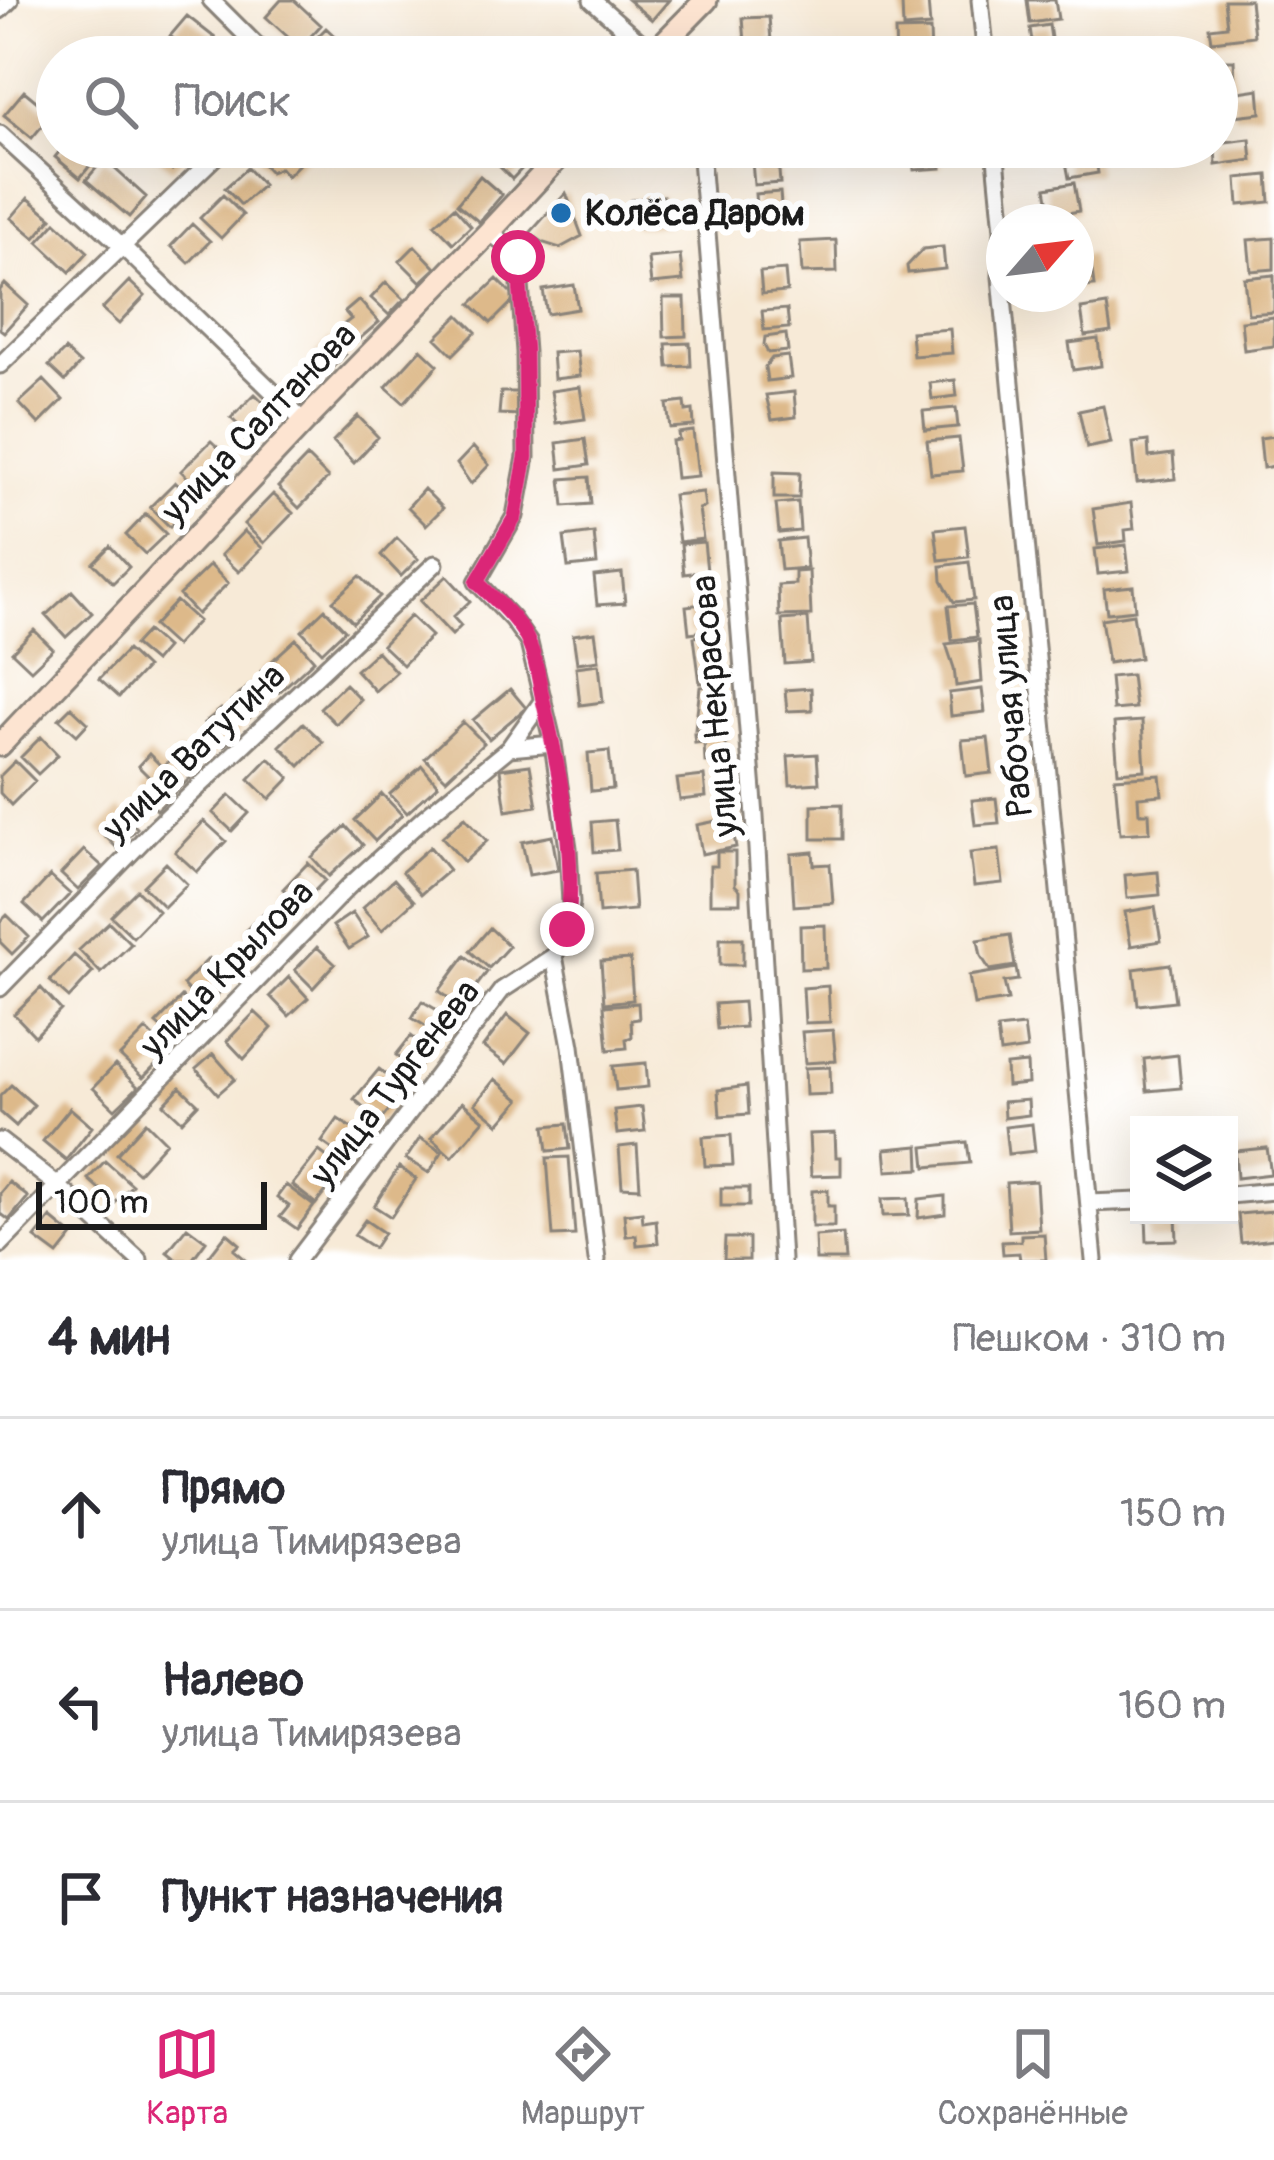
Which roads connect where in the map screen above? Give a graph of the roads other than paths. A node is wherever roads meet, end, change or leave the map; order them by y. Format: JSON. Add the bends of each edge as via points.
{"nodes":[{"id":1,"x":10,"y":0,"type":"edge"},
{"id":2,"x":211,"y":0,"type":"edge"},
{"id":3,"x":592,"y":0,"type":"edge"},
{"id":4,"x":706,"y":0,"type":"edge"},
{"id":5,"x":980,"y":0,"type":"edge"},
{"id":6,"x":0,"y":10,"type":"edge"},
{"id":7,"x":247,"y":36,"type":"edge"},
{"id":8,"x":632,"y":36,"type":"edge"},
{"id":9,"x":673,"y":36,"type":"edge"},
{"id":10,"x":984,"y":36,"type":"edge"},
{"id":11,"x":0,"y":134,"type":"edge"},
{"id":12,"x":36,"y":167,"type":"edge"},
{"id":13,"x":37,"y":168,"type":"edge"},
{"id":14,"x":204,"y":168,"type":"edge"},
{"id":15,"x":548,"y":168,"type":"edge"},
{"id":16,"x":702,"y":168,"type":"edge"},
{"id":17,"x":997,"y":168,"type":"edge"},
{"id":18,"x":490,"y":231,"type":"junction"},
{"id":19,"x":123,"y":247,"type":"junction"},
{"id":20,"x":0,"y":365,"type":"edge"},
{"id":21,"x":304,"y":422,"type":"junction"},
{"id":22,"x":435,"y":564,"type":"dead end"},
{"id":23,"x":543,"y":700,"type":"junction"},
{"id":24,"x":553,"y":744,"type":"junction"},
{"id":25,"x":0,"y":745,"type":"edge"},
{"id":26,"x":509,"y":748,"type":"junction"},
{"id":27,"x":554,"y":956,"type":"junction"},
{"id":28,"x":0,"y":988,"type":"edge"},
{"id":29,"x":0,"y":1141,"type":"edge"},
{"id":30,"x":58,"y":1186,"type":"junction"},
{"id":31,"x":1274,"y":1191,"type":"edge"},
{"id":32,"x":1238,"y":1194,"type":"edge"},
{"id":33,"x":1130,"y":1201,"type":"edge"},
{"id":34,"x":1089,"y":1203,"type":"junction"},
{"id":35,"x":0,"y":1245,"type":"edge"},
{"id":36,"x":139,"y":1260,"type":"edge"},
{"id":37,"x":297,"y":1260,"type":"edge"},
{"id":38,"x":597,"y":1260,"type":"edge"},
{"id":39,"x":782,"y":1260,"type":"edge"},
{"id":40,"x":1094,"y":1260,"type":"edge"}],
"edges":[{"from":1,"to":6,"type":"street"},
{"from":2,"to":7,"type":"street"},
{"from":3,"to":8,"type":"street"},
{"from":4,"to":9,"type":"main road"},
{"from":5,"to":10,"type":"street"},
{"from":11,"to":12,"type":"street"},
{"from":13,"to":19,"type":"street"},
{"from":14,"to":19,"type":"street"},
{"from":15,"to":18,"type":"main road","name":"улица Салтанова"},
{"from":16,"to":39,"type":"street","name":"улица Некрасова"},
{"from":17,"to":34,"type":"street","name":"Рабочая улица"},
{"from":18,"to":21,"type":"main road","name":"улица Салтанова"},
{"from":18,"to":23,"type":"street","via":[[518,257],[526,457],[515,517],[477,582],[530,643]]},
{"from":19,"to":20,"type":"street"},
{"from":19,"to":21,"type":"street"},
{"from":21,"to":25,"type":"main road","name":"улица Салтанова"},
{"from":22,"to":28,"type":"street","name":"улица Ватутина","via":[[154,829]]},
{"from":23,"to":24,"type":"street"},
{"from":23,"to":26,"type":"street","name":"улица Крылова"},
{"from":24,"to":26,"type":"street"},
{"from":24,"to":27,"type":"street","via":[[571,903]]},
{"from":26,"to":30,"type":"street","name":"улица Крылова","via":[[348,887]]},
{"from":27,"to":37,"type":"street","name":"улица Тургенева","via":[[502,990]]},
{"from":27,"to":38,"type":"street"},
{"from":29,"to":30,"type":"street"},
{"from":30,"to":35,"type":"street","name":"улица Крылова"},
{"from":30,"to":36,"type":"street"},
{"from":31,"to":32,"type":"street"},
{"from":33,"to":34,"type":"street"},
{"from":34,"to":40,"type":"street","name":"Рабочая улица"}]}
